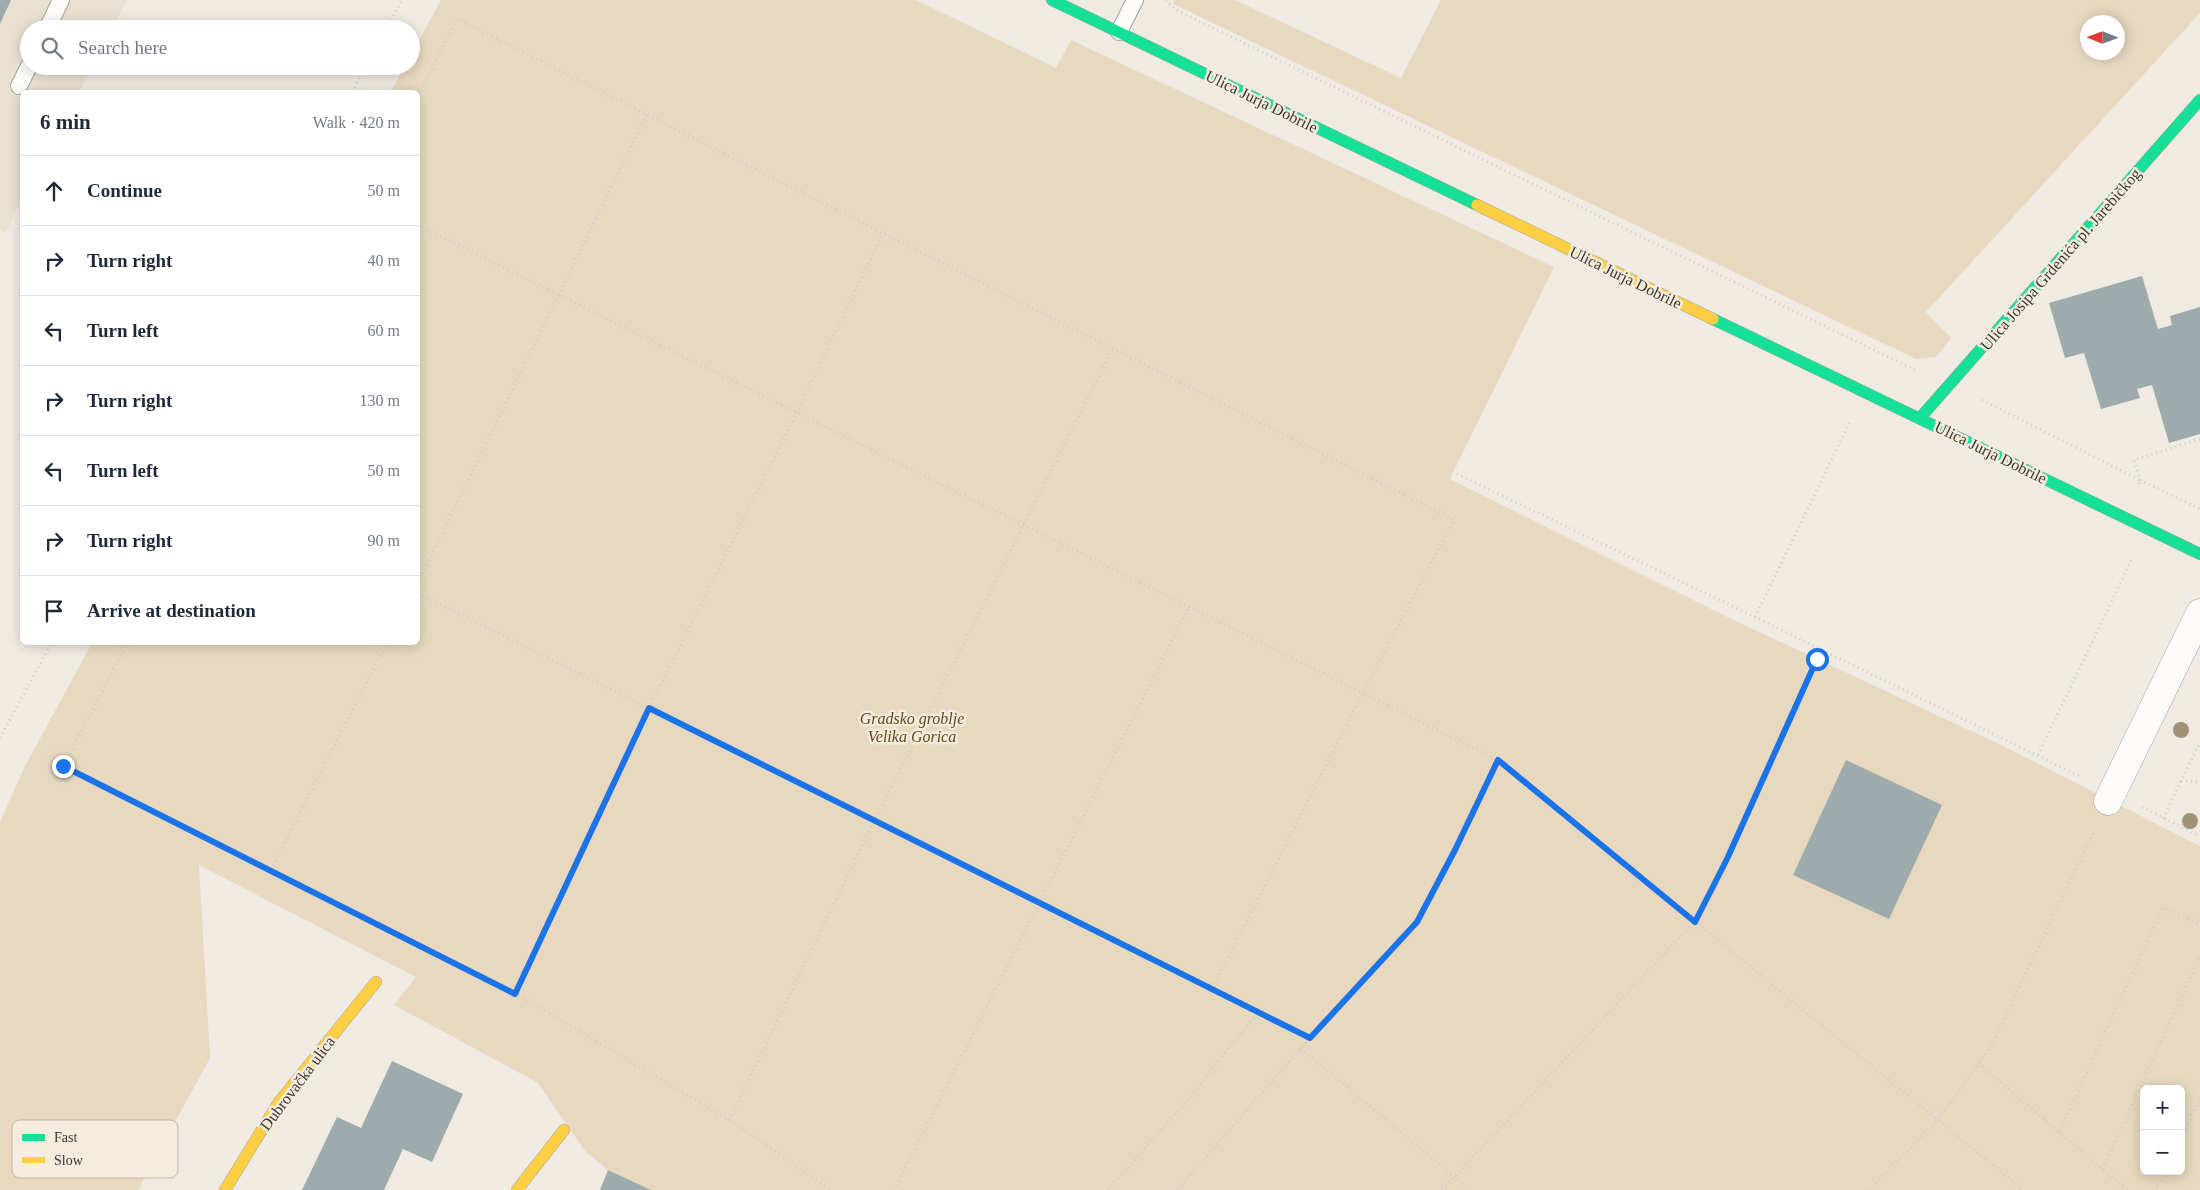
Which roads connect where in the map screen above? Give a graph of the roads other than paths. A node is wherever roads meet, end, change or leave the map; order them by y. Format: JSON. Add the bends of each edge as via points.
{"nodes":[{"id":1,"x":61,"y":0,"type":"edge"},
{"id":2,"x":1052,"y":0,"type":"edge"},
{"id":3,"x":1135,"y":0,"type":"edge"},
{"id":4,"x":51,"y":20,"type":"edge"},
{"id":5,"x":1119,"y":32,"type":"junction"},
{"id":6,"x":24,"y":75,"type":"edge"},
{"id":7,"x":19,"y":86,"type":"dead end"},
{"id":8,"x":2200,"y":100,"type":"edge"},
{"id":9,"x":1920,"y":418,"type":"junction"},
{"id":10,"x":2200,"y":554,"type":"edge"},
{"id":11,"x":2200,"y":613,"type":"edge"},
{"id":12,"x":2110,"y":796,"type":"road end"},
{"id":13,"x":376,"y":982,"type":"dead end"},
{"id":14,"x":564,"y":1130,"type":"dead end"},
{"id":15,"x":225,"y":1190,"type":"edge"},
{"id":16,"x":517,"y":1190,"type":"edge"}],
"edges":[{"from":1,"to":4,"type":"lane"},
{"from":2,"to":5,"type":"street","name":"Ulica Jurja Dobrile"},
{"from":3,"to":5,"type":"lane"},
{"from":5,"to":9,"type":"street","name":"Ulica Jurja Dobrile"},
{"from":6,"to":7,"type":"lane"},
{"from":8,"to":9,"type":"street","name":"Ulica Josipa Grdenića pl. Jarebičkog"},
{"from":9,"to":10,"type":"street","name":"Ulica Jurja Dobrile"},
{"from":11,"to":12,"type":"street"},
{"from":13,"to":15,"type":"street","name":"Dubrovačka ulica","via":[[279,1102]]},
{"from":14,"to":16,"type":"street"}]}
